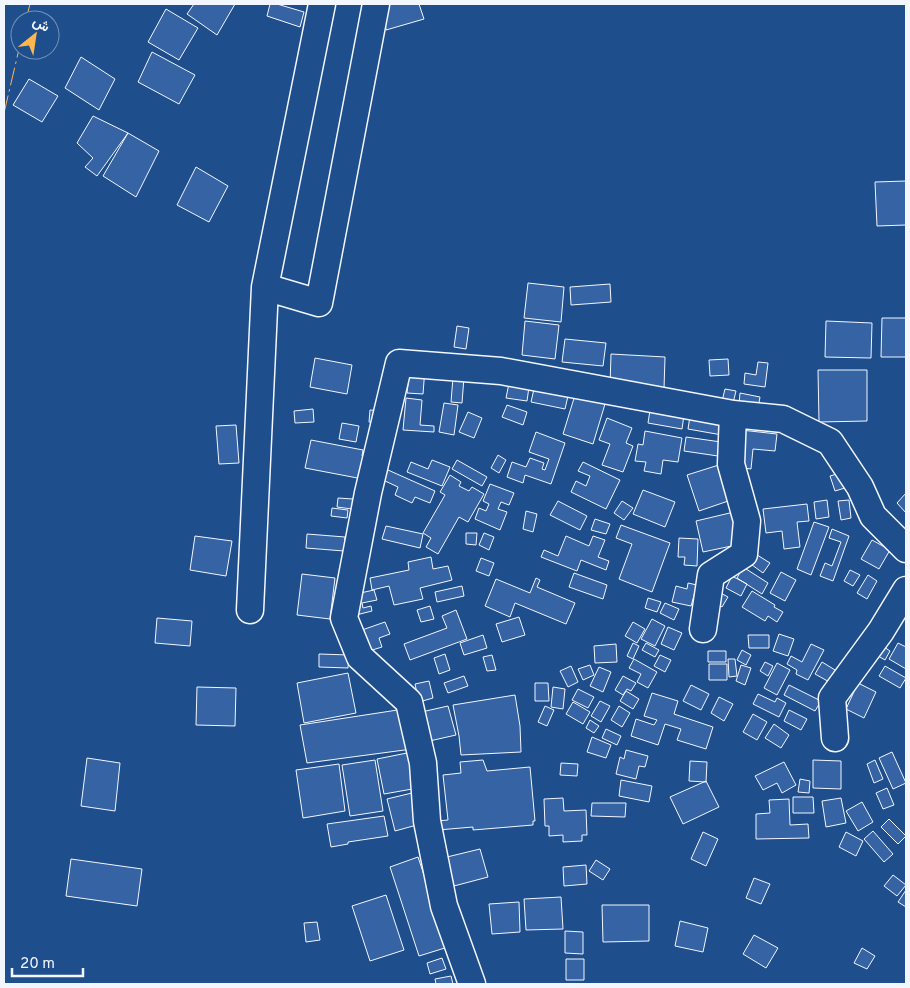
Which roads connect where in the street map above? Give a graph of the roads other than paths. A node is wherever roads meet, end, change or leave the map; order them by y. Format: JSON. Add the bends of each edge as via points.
{"nodes":[{"id":1,"x":322,"y":4,"type":"edge"},
{"id":2,"x":376,"y":4,"type":"edge"},
{"id":3,"x":266,"y":287,"type":"junction"},
{"id":4,"x":734,"y":414,"type":"junction"},
{"id":5,"x":906,"y":549,"type":"edge"},
{"id":6,"x":906,"y":590,"type":"edge"},
{"id":7,"x":250,"y":610,"type":"dead end"},
{"id":8,"x":703,"y":630,"type":"dead end"},
{"id":9,"x":835,"y":738,"type":"dead end"},
{"id":10,"x":472,"y":984,"type":"edge"}],
"edges":[{"from":1,"to":3,"type":"street"},
{"from":2,"to":3,"type":"street","via":[[319,303]]},
{"from":3,"to":7,"type":"street"},
{"from":4,"to":5,"type":"street","via":[[782,419],[830,442],[860,487],[873,516]]},
{"from":4,"to":8,"type":"street","via":[[731,464],[747,521],[744,554],[711,575]]},
{"from":4,"to":10,"type":"street","via":[[501,371],[399,363],[368,493],[344,618],[360,657],[409,702],[444,906]]},
{"from":6,"to":9,"type":"street","via":[[881,631],[832,698]]}]}
